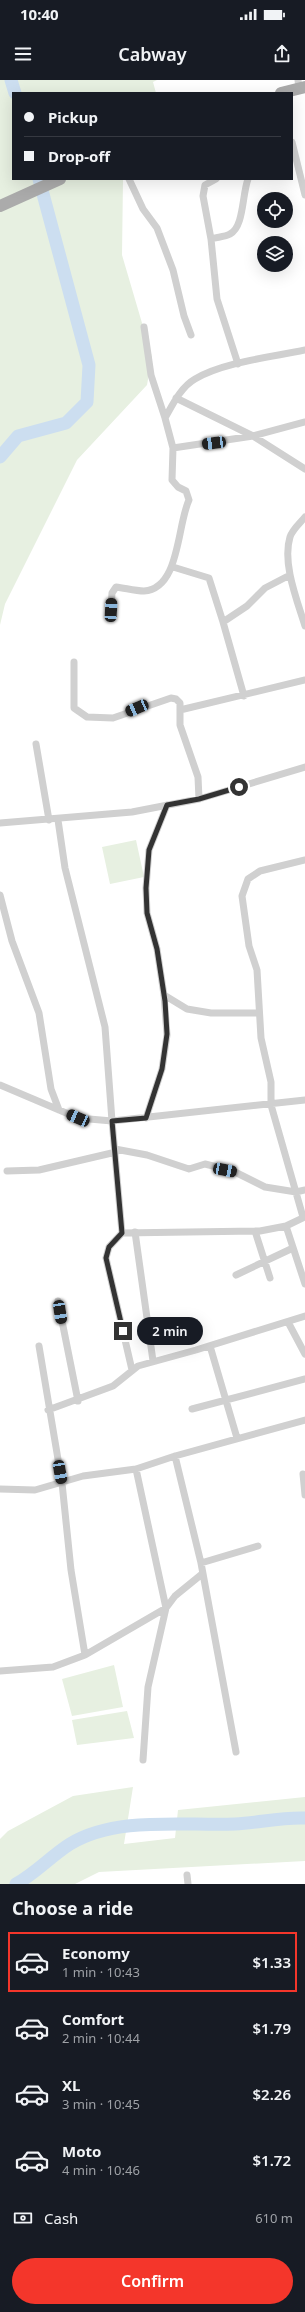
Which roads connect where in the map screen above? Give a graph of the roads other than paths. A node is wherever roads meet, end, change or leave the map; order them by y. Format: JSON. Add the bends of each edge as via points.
{"nodes":[{"id":1,"x":301,"y":85,"type":"edge"},
{"id":2,"x":284,"y":92,"type":"edge"},
{"id":3,"x":293,"y":150,"type":"edge"},
{"id":4,"x":58,"y":180,"type":"edge"},
{"id":5,"x":129,"y":180,"type":"edge"},
{"id":6,"x":214,"y":180,"type":"edge"},
{"id":7,"x":248,"y":180,"type":"edge"},
{"id":8,"x":305,"y":195,"type":"edge"},
{"id":9,"x":0,"y":206,"type":"edge"},
{"id":10,"x":211,"y":238,"type":"junction"},
{"id":11,"x":144,"y":328,"type":"dead end"},
{"id":12,"x":191,"y":335,"type":"dead end"},
{"id":13,"x":305,"y":350,"type":"edge"},
{"id":14,"x":238,"y":364,"type":"junction"},
{"id":15,"x":176,"y":398,"type":"junction"},
{"id":16,"x":165,"y":418,"type":"junction"},
{"id":17,"x":305,"y":422,"type":"edge"},
{"id":18,"x":254,"y":436,"type":"junction"},
{"id":19,"x":173,"y":448,"type":"junction"},
{"id":20,"x":305,"y":469,"type":"edge"},
{"id":21,"x":305,"y":517,"type":"edge"},
{"id":22,"x":173,"y":567,"type":"junction"},
{"id":23,"x":290,"y":575,"type":"junction"},
{"id":24,"x":111,"y":610,"type":"dead end"},
{"id":25,"x":223,"y":622,"type":"junction"},
{"id":26,"x":305,"y":626,"type":"edge"},
{"id":27,"x":74,"y":662,"type":"dead end"},
{"id":28,"x":305,"y":680,"type":"edge"},
{"id":29,"x":244,"y":696,"type":"junction"},
{"id":30,"x":180,"y":710,"type":"junction"},
{"id":31,"x":36,"y":744,"type":"dead end"},
{"id":32,"x":305,"y":767,"type":"edge"},
{"id":33,"x":199,"y":799,"type":"junction"},
{"id":34,"x":167,"y":805,"type":"junction"},
{"id":35,"x":49,"y":820,"type":"junction"},
{"id":36,"x":58,"y":820,"type":"junction"},
{"id":37,"x":0,"y":824,"type":"edge"},
{"id":38,"x":305,"y":860,"type":"edge"},
{"id":39,"x":0,"y":895,"type":"edge"},
{"id":40,"x":164,"y":995,"type":"junction"},
{"id":41,"x":260,"y":1013,"type":"junction"},
{"id":42,"x":0,"y":1085,"type":"edge"},
{"id":43,"x":305,"y":1100,"type":"edge"},
{"id":44,"x":271,"y":1105,"type":"junction"},
{"id":45,"x":59,"y":1110,"type":"junction"},
{"id":46,"x":146,"y":1118,"type":"junction"},
{"id":47,"x":112,"y":1121,"type":"junction"},
{"id":48,"x":115,"y":1151,"type":"junction"},
{"id":49,"x":7,"y":1171,"type":"dead end"},
{"id":50,"x":305,"y":1190,"type":"edge"},
{"id":51,"x":296,"y":1192,"type":"junction"},
{"id":52,"x":304,"y":1217,"type":"edge"},
{"id":53,"x":286,"y":1226,"type":"junction"},
{"id":54,"x":255,"y":1231,"type":"junction"},
{"id":55,"x":135,"y":1232,"type":"junction"},
{"id":56,"x":122,"y":1233,"type":"junction"},
{"id":57,"x":293,"y":1248,"type":"junction"},
{"id":58,"x":265,"y":1262,"type":"junction"},
{"id":59,"x":236,"y":1275,"type":"dead end"},
{"id":60,"x":270,"y":1278,"type":"dead end"},
{"id":61,"x":305,"y":1284,"type":"edge"},
{"id":62,"x":58,"y":1301,"type":"dead end"},
{"id":63,"x":305,"y":1316,"type":"edge"},
{"id":64,"x":288,"y":1322,"type":"junction"},
{"id":65,"x":39,"y":1346,"type":"dead end"},
{"id":66,"x":210,"y":1346,"type":"junction"},
{"id":67,"x":305,"y":1354,"type":"edge"},
{"id":68,"x":153,"y":1361,"type":"junction"},
{"id":69,"x":132,"y":1370,"type":"junction"},
{"id":70,"x":305,"y":1379,"type":"edge"},
{"id":71,"x":226,"y":1399,"type":"junction"},
{"id":72,"x":78,"y":1401,"type":"junction"},
{"id":73,"x":192,"y":1409,"type":"dead end"},
{"id":74,"x":48,"y":1410,"type":"junction"},
{"id":75,"x":305,"y":1420,"type":"edge"},
{"id":76,"x":237,"y":1438,"type":"junction"},
{"id":77,"x":175,"y":1456,"type":"junction"},
{"id":78,"x":136,"y":1469,"type":"junction"},
{"id":79,"x":303,"y":1474,"type":"dead end"},
{"id":80,"x":62,"y":1483,"type":"junction"},
{"id":81,"x":0,"y":1489,"type":"edge"},
{"id":82,"x":305,"y":1495,"type":"edge"},
{"id":83,"x":258,"y":1546,"type":"dead end"},
{"id":84,"x":201,"y":1563,"type":"junction"},
{"id":85,"x":202,"y":1574,"type":"junction"},
{"id":86,"x":166,"y":1608,"type":"junction"},
{"id":87,"x":84,"y":1655,"type":"junction"},
{"id":88,"x":0,"y":1670,"type":"edge"},
{"id":89,"x":236,"y":1752,"type":"dead end"},
{"id":90,"x":143,"y":1760,"type":"dead end"},
{"id":91,"x":187,"y":1875,"type":"dead end"},
{"id":92,"x":188,"y":1884,"type":"edge"}],
"edges":[{"from":1,"to":2,"type":"main road"},
{"from":3,"to":8,"type":"street"},
{"from":4,"to":9,"type":"main road"},
{"from":5,"to":12,"type":"street","via":[[143,209],[157,228],[173,270]]},
{"from":6,"to":10,"type":"street","via":[[205,185],[203,190]]},
{"from":7,"to":10,"type":"street","via":[[242,196],[239,224],[229,234]]},
{"from":10,"to":14,"type":"street","via":[[217,299]]},
{"from":11,"to":16,"type":"street","via":[[152,375]]},
{"from":13,"to":14,"type":"street"},
{"from":14,"to":15,"type":"street","via":[[194,379]]},
{"from":15,"to":16,"type":"street"},
{"from":15,"to":18,"type":"street"},
{"from":16,"to":19,"type":"street"},
{"from":17,"to":18,"type":"street"},
{"from":18,"to":19,"type":"street"},
{"from":18,"to":20,"type":"street"},
{"from":19,"to":22,"type":"street","via":[[172,480],[186,492],[189,500],[184,510]]},
{"from":21,"to":23,"type":"street","via":[[290,535]]},
{"from":22,"to":24,"type":"street","via":[[163,582],[153,589],[143,591],[116,587],[112,593]]},
{"from":22,"to":25,"type":"street","via":[[208,578]]},
{"from":23,"to":25,"type":"street","via":[[265,588],[247,606]]},
{"from":23,"to":26,"type":"street"},
{"from":25,"to":29,"type":"street"},
{"from":27,"to":30,"type":"street","via":[[74,708],[87,717],[113,718],[171,698],[180,703]]},
{"from":28,"to":29,"type":"street"},
{"from":29,"to":30,"type":"street"},
{"from":30,"to":33,"type":"street","via":[[180,725],[198,777]]},
{"from":31,"to":35,"type":"street"},
{"from":32,"to":33,"type":"street"},
{"from":33,"to":34,"type":"street"},
{"from":34,"to":36,"type":"street","via":[[132,812]]},
{"from":34,"to":40,"type":"street","via":[[149,850],[146,888],[147,913],[157,949]]},
{"from":35,"to":36,"type":"street"},
{"from":35,"to":37,"type":"street"},
{"from":36,"to":47,"type":"street","via":[[65,868],[105,1027]]},
{"from":38,"to":41,"type":"street","via":[[260,871],[248,879],[242,896],[249,946],[258,970]]},
{"from":39,"to":45,"type":"street","via":[[12,941],[39,1013],[51,1089]]},
{"from":40,"to":41,"type":"street","via":[[187,1009],[211,1013]]},
{"from":40,"to":46,"type":"street","via":[[167,1034],[162,1069]]},
{"from":41,"to":44,"type":"street","via":[[260,1038],[270,1082]]},
{"from":42,"to":45,"type":"street"},
{"from":43,"to":44,"type":"street"},
{"from":44,"to":46,"type":"street"},
{"from":44,"to":51,"type":"street"},
{"from":45,"to":47,"type":"street","via":[[78,1118]]},
{"from":46,"to":47,"type":"street"},
{"from":47,"to":48,"type":"street"},
{"from":48,"to":49,"type":"street","via":[[39,1170]]},
{"from":48,"to":51,"type":"street","via":[[147,1155],[189,1170],[205,1164],[233,1171],[265,1188]]},
{"from":48,"to":56,"type":"street"},
{"from":50,"to":51,"type":"street"},
{"from":51,"to":52,"type":"street"},
{"from":52,"to":53,"type":"street"},
{"from":53,"to":54,"type":"street"},
{"from":53,"to":57,"type":"street"},
{"from":54,"to":55,"type":"street"},
{"from":54,"to":58,"type":"street"},
{"from":55,"to":56,"type":"street"},
{"from":55,"to":68,"type":"street"},
{"from":56,"to":69,"type":"street","via":[[109,1247],[106,1258]]},
{"from":57,"to":58,"type":"street"},
{"from":57,"to":61,"type":"street"},
{"from":58,"to":59,"type":"street"},
{"from":58,"to":60,"type":"street"},
{"from":62,"to":72,"type":"street"},
{"from":63,"to":64,"type":"street"},
{"from":64,"to":66,"type":"street"},
{"from":64,"to":67,"type":"street"},
{"from":65,"to":74,"type":"street"},
{"from":66,"to":68,"type":"street"},
{"from":66,"to":71,"type":"street"},
{"from":68,"to":69,"type":"street"},
{"from":69,"to":72,"type":"street","via":[[113,1386]]},
{"from":70,"to":71,"type":"street"},
{"from":71,"to":73,"type":"street"},
{"from":71,"to":76,"type":"street"},
{"from":72,"to":74,"type":"street"},
{"from":74,"to":80,"type":"street"},
{"from":75,"to":76,"type":"street"},
{"from":76,"to":77,"type":"street"},
{"from":77,"to":78,"type":"street"},
{"from":77,"to":84,"type":"street"},
{"from":78,"to":80,"type":"street","via":[[92,1474]]},
{"from":78,"to":86,"type":"street"},
{"from":79,"to":82,"type":"street"},
{"from":80,"to":81,"type":"street","via":[[34,1490]]},
{"from":80,"to":87,"type":"street","via":[[71,1570]]},
{"from":83,"to":84,"type":"street"},
{"from":84,"to":85,"type":"street"},
{"from":85,"to":86,"type":"street","via":[[175,1596]]},
{"from":85,"to":89,"type":"street"},
{"from":86,"to":87,"type":"street"},
{"from":86,"to":90,"type":"street","via":[[148,1687]]},
{"from":87,"to":88,"type":"street","via":[[53,1667]]},
{"from":91,"to":92,"type":"street"}]}
